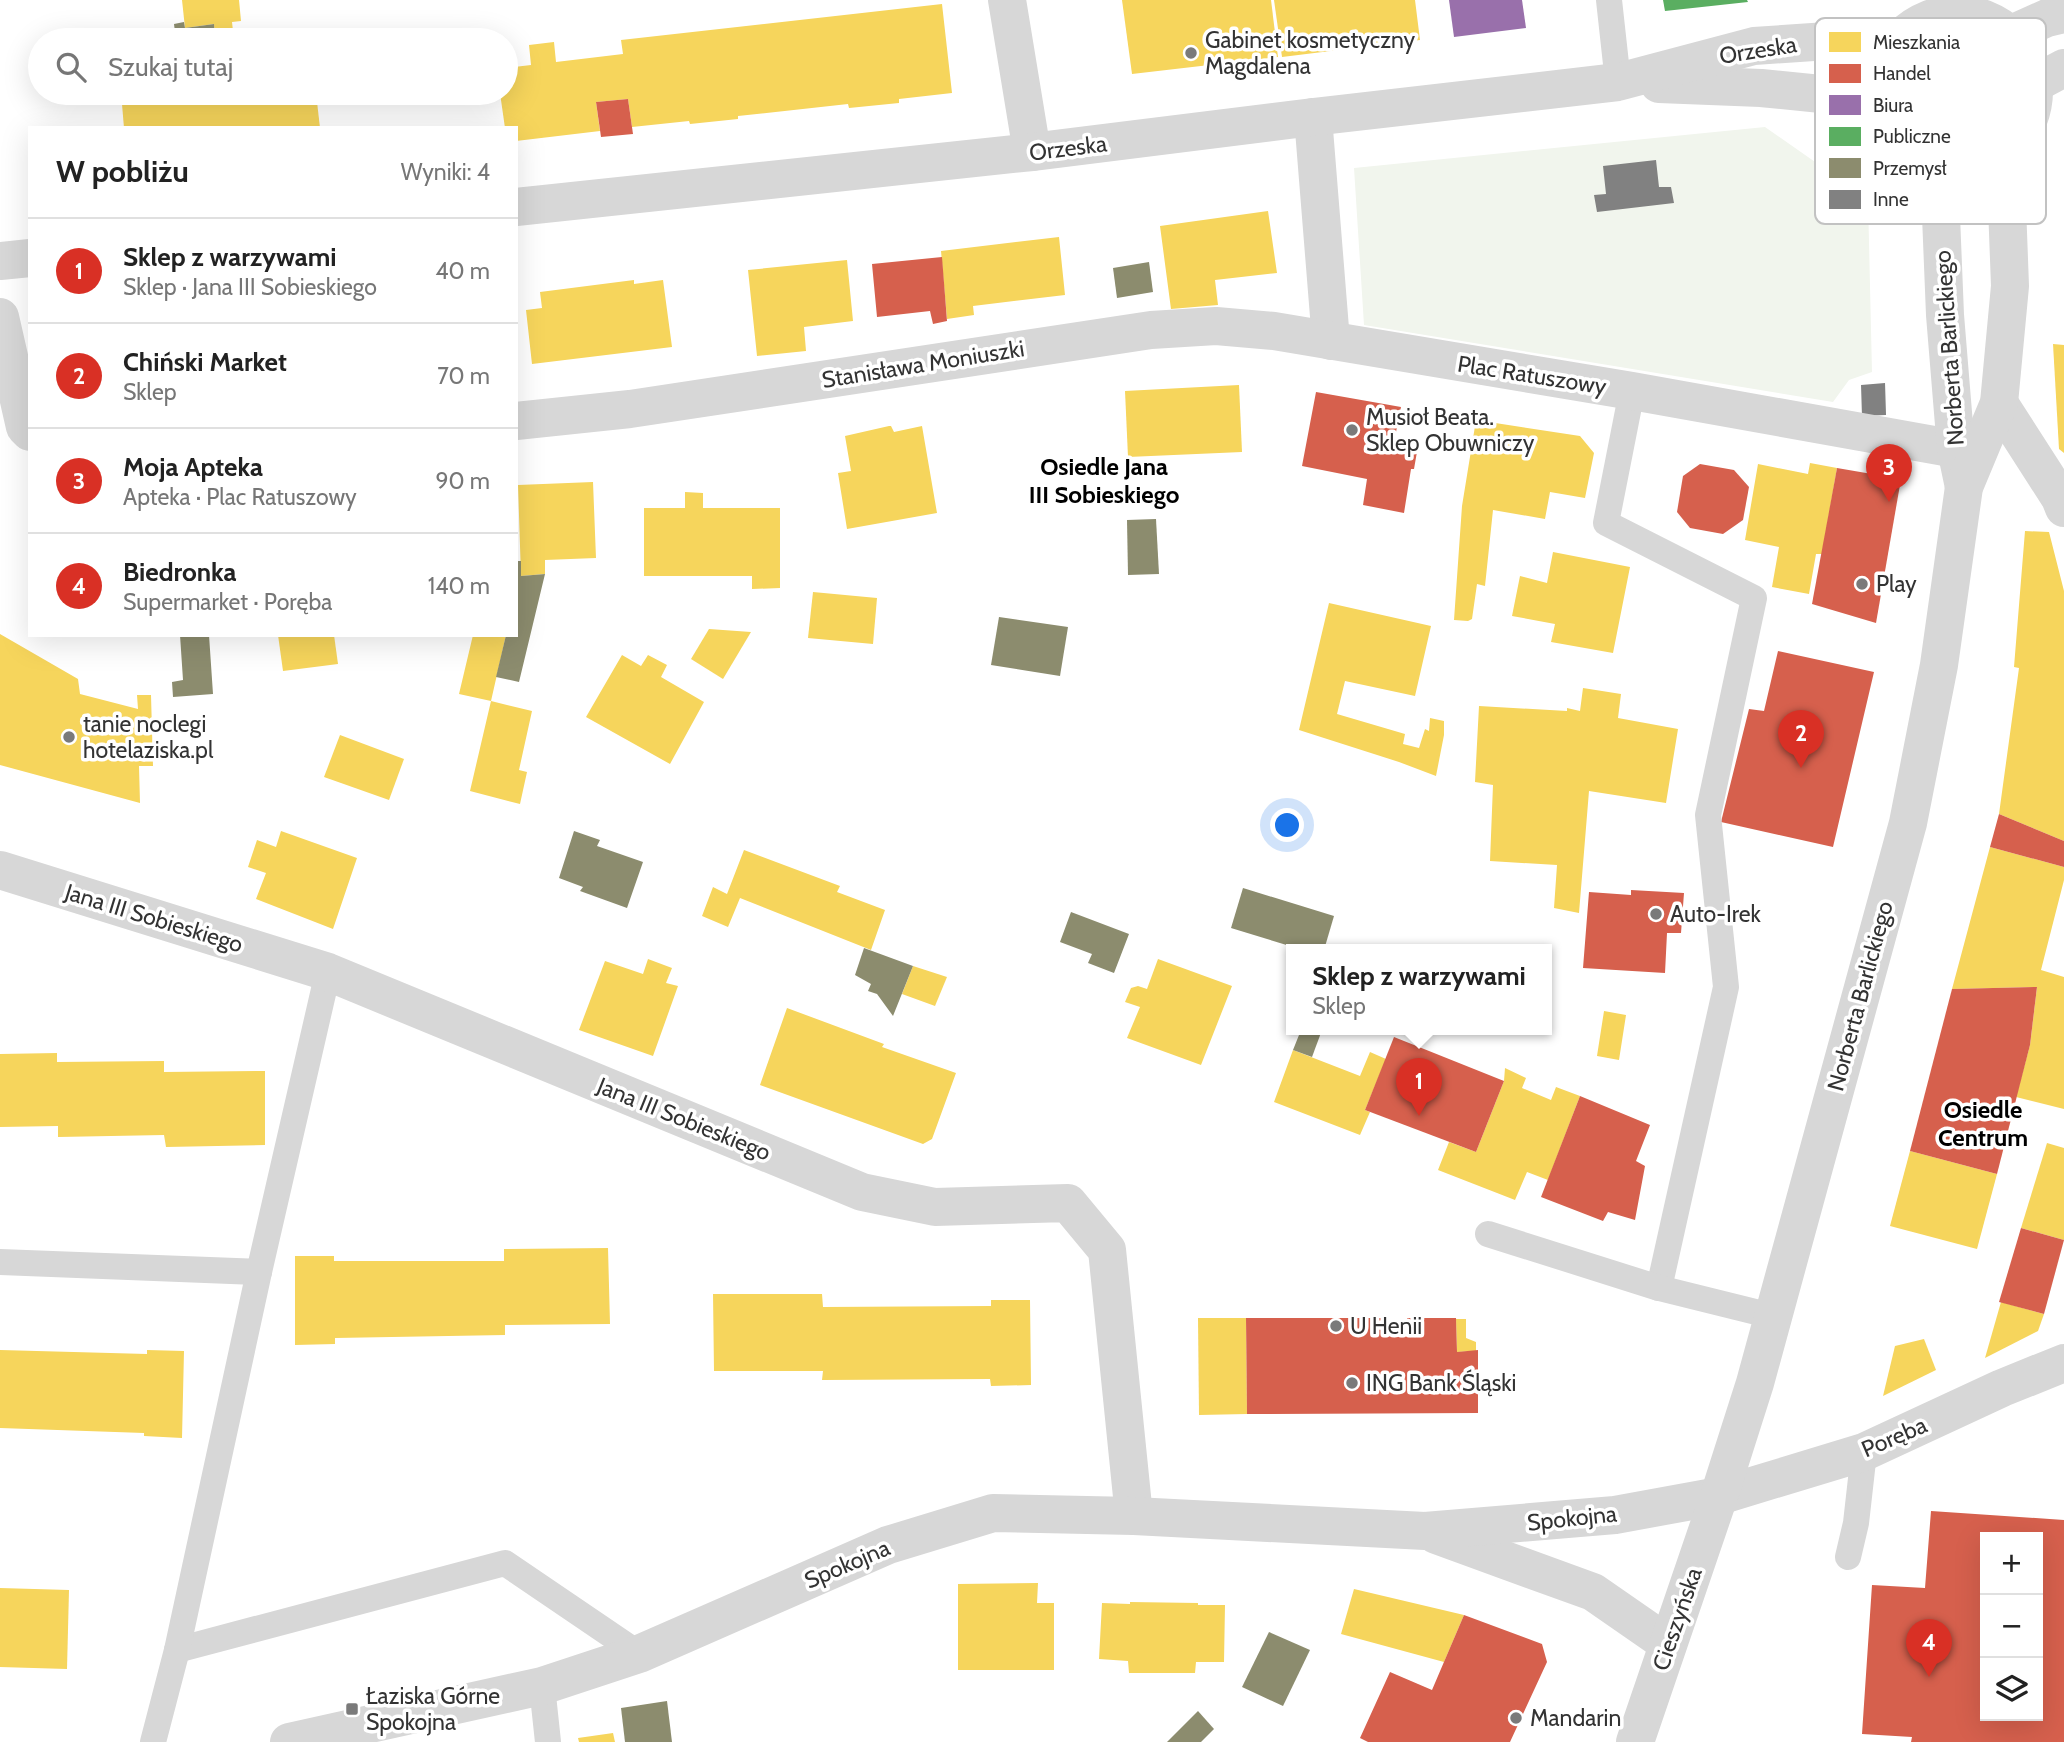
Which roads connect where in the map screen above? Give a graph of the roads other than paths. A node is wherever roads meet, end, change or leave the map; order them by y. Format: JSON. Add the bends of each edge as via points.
{"nodes":[{"id":1,"x":1007,"y":0,"type":"edge"},
{"id":2,"x":1609,"y":0,"type":"edge"},
{"id":3,"x":1941,"y":8,"type":"edge"},
{"id":4,"x":2064,"y":14,"type":"edge"},
{"id":5,"x":1992,"y":18,"type":"edge"},
{"id":6,"x":2046,"y":18,"type":"edge"},
{"id":7,"x":1815,"y":42,"type":"edge"},
{"id":8,"x":1618,"y":82,"type":"junction"},
{"id":9,"x":1815,"y":93,"type":"edge"},
{"id":10,"x":1313,"y":117,"type":"junction"},
{"id":11,"x":1032,"y":152,"type":"junction"},
{"id":12,"x":518,"y":207,"type":"edge"},
{"id":13,"x":1941,"y":224,"type":"edge"},
{"id":14,"x":2008,"y":224,"type":"edge"},
{"id":15,"x":28,"y":258,"type":"edge"},
{"id":16,"x":0,"y":261,"type":"edge"},
{"id":17,"x":0,"y":317,"type":"edge"},
{"id":18,"x":1331,"y":341,"type":"junction"},
{"id":19,"x":1632,"y":391,"type":"junction"},
{"id":20,"x":1999,"y":403,"type":"junction"},
{"id":21,"x":518,"y":421,"type":"edge"},
{"id":22,"x":28,"y":430,"type":"edge"},
{"id":23,"x":1955,"y":449,"type":"junction"},
{"id":24,"x":1964,"y":487,"type":"junction"},
{"id":25,"x":2064,"y":508,"type":"edge"},
{"id":26,"x":0,"y":870,"type":"edge"},
{"id":27,"x":328,"y":972,"type":"junction"},
{"id":28,"x":1488,"y":1234,"type":"dead end"},
{"id":29,"x":0,"y":1262,"type":"edge"},
{"id":30,"x":259,"y":1272,"type":"junction"},
{"id":31,"x":1659,"y":1288,"type":"junction"},
{"id":32,"x":1772,"y":1316,"type":"junction"},
{"id":33,"x":2064,"y":1363,"type":"edge"},
{"id":34,"x":1864,"y":1452,"type":"junction"},
{"id":35,"x":1719,"y":1496,"type":"junction"},
{"id":36,"x":1134,"y":1516,"type":"junction"},
{"id":37,"x":1425,"y":1531,"type":"junction"},
{"id":38,"x":1848,"y":1557,"type":"dead end"},
{"id":39,"x":1668,"y":1644,"type":"junction"},
{"id":40,"x":177,"y":1650,"type":"junction"},
{"id":41,"x":639,"y":1654,"type":"junction"},
{"id":42,"x":542,"y":1686,"type":"junction"},
{"id":43,"x":152,"y":1742,"type":"edge"},
{"id":44,"x":289,"y":1742,"type":"edge"},
{"id":45,"x":548,"y":1742,"type":"edge"},
{"id":46,"x":1635,"y":1742,"type":"edge"}],
"edges":[{"from":1,"to":11,"type":"street"},
{"from":2,"to":8,"type":"lane"},
{"from":3,"to":5,"type":"street"},
{"from":4,"to":6,"type":"street"},
{"from":7,"to":8,"type":"street","name":"Orzeska","via":[[1754,46]]},
{"from":8,"to":9,"type":"street","name":"Orzeska"},
{"from":8,"to":10,"type":"street","name":"Orzeska"},
{"from":10,"to":11,"type":"street","name":"Orzeska"},
{"from":10,"to":18,"type":"street"},
{"from":11,"to":12,"type":"street","name":"Orzeska"},
{"from":13,"to":23,"type":"street","name":"Norberta Barlickiego"},
{"from":14,"to":20,"type":"street","name":"Norberta Barlickiego","via":[[2010,286]]},
{"from":15,"to":16,"type":"street"},
{"from":17,"to":22,"type":"street"},
{"from":18,"to":19,"type":"street","name":"Plac Ratuszowy"},
{"from":18,"to":21,"type":"street","name":"Stanisława Moniuszki","via":[[1216,326],[1151,330],[644,407]]},
{"from":19,"to":23,"type":"street","name":"Plac Ratuszowy"},
{"from":19,"to":31,"type":"lane","via":[[1606,523],[1754,598],[1708,815],[1726,987]]},
{"from":20,"to":24,"type":"street","name":"Norberta Barlickiego"},
{"from":20,"to":25,"type":"street"},
{"from":23,"to":24,"type":"street","name":"Norberta Barlickiego"},
{"from":24,"to":32,"type":"street","name":"Norberta Barlickiego","via":[[1940,657],[1908,823]]},
{"from":26,"to":27,"type":"street","name":"Jana III Sobieskiego"},
{"from":27,"to":30,"type":"lane"},
{"from":27,"to":36,"type":"street","name":"Jana III Sobieskiego","via":[[862,1192],[935,1208],[1068,1203],[1107,1250]]},
{"from":28,"to":31,"type":"lane"},
{"from":29,"to":30,"type":"lane"},
{"from":30,"to":40,"type":"lane"},
{"from":31,"to":32,"type":"lane"},
{"from":32,"to":35,"type":"street","name":"Norberta Barlickiego"},
{"from":33,"to":34,"type":"street","name":"Poręba"},
{"from":34,"to":35,"type":"street","name":"Poręba"},
{"from":34,"to":38,"type":"lane"},
{"from":35,"to":37,"type":"street","name":"Spokojna","via":[[1615,1515]]},
{"from":35,"to":39,"type":"street","name":"Cieszyńska"},
{"from":36,"to":37,"type":"street","name":"Spokojna"},
{"from":36,"to":41,"type":"street","name":"Spokojna","via":[[993,1513],[888,1545]]},
{"from":37,"to":39,"type":"street","name":"Spokojna","via":[[1593,1592]]},
{"from":39,"to":46,"type":"street","name":"Cieszyńska"},
{"from":40,"to":41,"type":"lane","via":[[505,1563]]},
{"from":40,"to":43,"type":"lane"},
{"from":41,"to":42,"type":"street","name":"Spokojna"},
{"from":42,"to":44,"type":"street","name":"Spokojna"},
{"from":42,"to":45,"type":"lane"}]}
